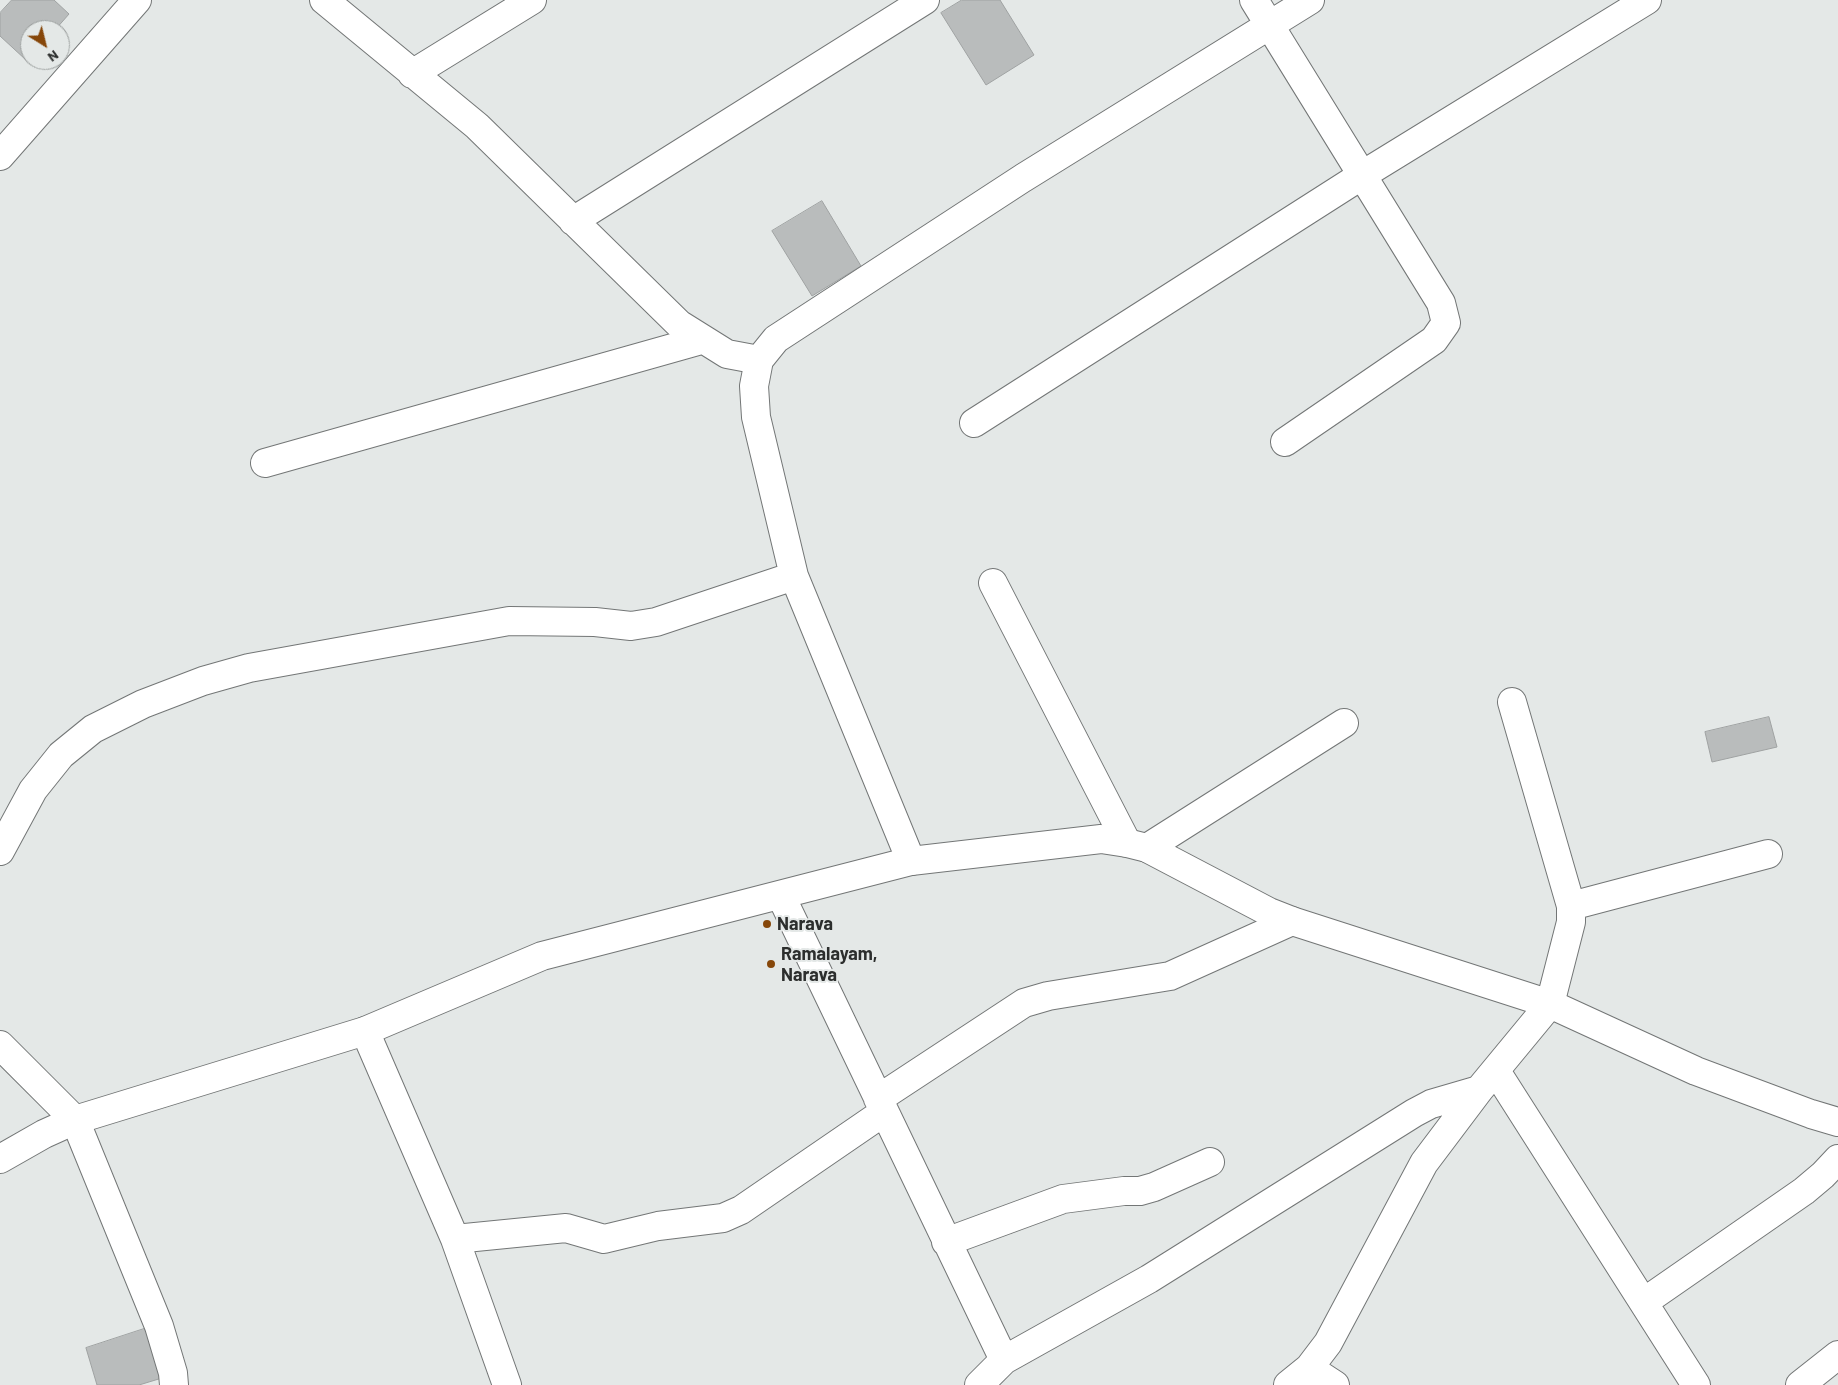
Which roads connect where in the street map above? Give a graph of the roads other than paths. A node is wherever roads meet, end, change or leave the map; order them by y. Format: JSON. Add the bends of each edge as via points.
{"nodes":[{"id":1,"x":138,"y":0,"type":"edge"},
{"id":2,"x":324,"y":0,"type":"edge"},
{"id":3,"x":532,"y":0,"type":"edge"},
{"id":4,"x":925,"y":0,"type":"edge"},
{"id":5,"x":1254,"y":0,"type":"edge"},
{"id":6,"x":1310,"y":0,"type":"edge"},
{"id":7,"x":1647,"y":0,"type":"edge"},
{"id":8,"x":1269,"y":25,"type":"junction"},
{"id":9,"x":412,"y":74,"type":"junction"},
{"id":10,"x":0,"y":156,"type":"edge"},
{"id":11,"x":1364,"y":174,"type":"junction"},
{"id":12,"x":573,"y":221,"type":"junction"},
{"id":13,"x":701,"y":340,"type":"junction"},
{"id":14,"x":759,"y":360,"type":"junction"},
{"id":15,"x":974,"y":423,"type":"dead end"},
{"id":16,"x":1285,"y":442,"type":"dead end"},
{"id":17,"x":265,"y":463,"type":"dead end"},
{"id":18,"x":794,"y":576,"type":"junction"},
{"id":19,"x":993,"y":583,"type":"dead end"},
{"id":20,"x":1512,"y":702,"type":"dead end"},
{"id":21,"x":1344,"y":724,"type":"dead end"},
{"id":22,"x":1137,"y":845,"type":"junction"},
{"id":23,"x":0,"y":851,"type":"edge"},
{"id":24,"x":1768,"y":854,"type":"dead end"},
{"id":25,"x":911,"y":861,"type":"junction"},
{"id":26,"x":781,"y":896,"type":"junction"},
{"id":27,"x":1571,"y":906,"type":"junction"},
{"id":28,"x":1292,"y":921,"type":"junction"},
{"id":29,"x":1550,"y":1004,"type":"junction"},
{"id":30,"x":365,"y":1031,"type":"junction"},
{"id":31,"x":0,"y":1045,"type":"edge"},
{"id":32,"x":1488,"y":1080,"type":"junction"},
{"id":33,"x":881,"y":1106,"type":"junction"},
{"id":34,"x":75,"y":1120,"type":"junction"},
{"id":35,"x":1838,"y":1122,"type":"edge"},
{"id":36,"x":1838,"y":1158,"type":"edge"},
{"id":37,"x":0,"y":1159,"type":"edge"},
{"id":38,"x":1210,"y":1162,"type":"dead end"},
{"id":39,"x":455,"y":1239,"type":"junction"},
{"id":40,"x":946,"y":1242,"type":"junction"},
{"id":41,"x":1644,"y":1302,"type":"junction"},
{"id":42,"x":1838,"y":1355,"type":"edge"},
{"id":43,"x":1004,"y":1360,"type":"junction"},
{"id":44,"x":1309,"y":1368,"type":"junction"},
{"id":45,"x":174,"y":1385,"type":"edge"},
{"id":46,"x":507,"y":1385,"type":"edge"},
{"id":47,"x":979,"y":1385,"type":"edge"},
{"id":48,"x":1288,"y":1385,"type":"edge"},
{"id":49,"x":1335,"y":1385,"type":"edge"},
{"id":50,"x":1696,"y":1385,"type":"edge"},
{"id":51,"x":1800,"y":1385,"type":"edge"}],
"edges":[{"from":1,"to":10,"type":"street"},
{"from":2,"to":9,"type":"street"},
{"from":3,"to":9,"type":"street"},
{"from":4,"to":12,"type":"street"},
{"from":5,"to":8,"type":"street"},
{"from":6,"to":8,"type":"street"},
{"from":7,"to":11,"type":"street"},
{"from":8,"to":11,"type":"street"},
{"from":8,"to":14,"type":"street","via":[[1023,178],[776,339]]},
{"from":9,"to":12,"type":"street","via":[[476,126]]},
{"from":11,"to":15,"type":"street"},
{"from":11,"to":16,"type":"street","via":[[1441,303],[1446,324],[1434,340]]},
{"from":12,"to":13,"type":"street","via":[[679,324]]},
{"from":13,"to":14,"type":"street","via":[[727,354]]},
{"from":13,"to":17,"type":"street"},
{"from":14,"to":18,"type":"street","via":[[754,386],[756,417]]},
{"from":18,"to":23,"type":"street","via":[[656,622],[631,626],[595,622],[509,621],[249,668],[203,681],[143,704],[93,729],[61,755],[33,790]]},
{"from":18,"to":25,"type":"street"},
{"from":19,"to":22,"type":"street"},
{"from":20,"to":27,"type":"street"},
{"from":21,"to":22,"type":"street"},
{"from":22,"to":25,"type":"street","via":[[1101,839]]},
{"from":22,"to":28,"type":"street"},
{"from":24,"to":27,"type":"street"},
{"from":25,"to":26,"type":"street"},
{"from":26,"to":30,"type":"street","via":[[542,956]]},
{"from":26,"to":33,"type":"street"},
{"from":27,"to":29,"type":"street","via":[[1571,922]]},
{"from":28,"to":29,"type":"street"},
{"from":28,"to":33,"type":"street","via":[[1170,976],[1048,996],[1024,1003]]},
{"from":29,"to":32,"type":"street"},
{"from":29,"to":35,"type":"street","via":[[1696,1071]]},
{"from":30,"to":34,"type":"street"},
{"from":30,"to":39,"type":"street"},
{"from":31,"to":34,"type":"street"},
{"from":32,"to":41,"type":"street"},
{"from":32,"to":43,"type":"street","via":[[1414,1113],[1149,1279]]},
{"from":32,"to":44,"type":"street","via":[[1424,1163],[1328,1343]]},
{"from":33,"to":39,"type":"street","via":[[741,1210],[723,1218],[658,1226],[604,1239],[566,1228]]},
{"from":33,"to":40,"type":"street"},
{"from":34,"to":37,"type":"street"},
{"from":34,"to":45,"type":"street","via":[[159,1326]]},
{"from":36,"to":41,"type":"street","via":[[1804,1191]]},
{"from":38,"to":40,"type":"street","via":[[1154,1187],[1063,1199]]},
{"from":39,"to":46,"type":"street"},
{"from":40,"to":43,"type":"street"},
{"from":41,"to":50,"type":"street"},
{"from":42,"to":51,"type":"street"},
{"from":43,"to":47,"type":"street"},
{"from":44,"to":48,"type":"street"},
{"from":44,"to":49,"type":"street"}]}
